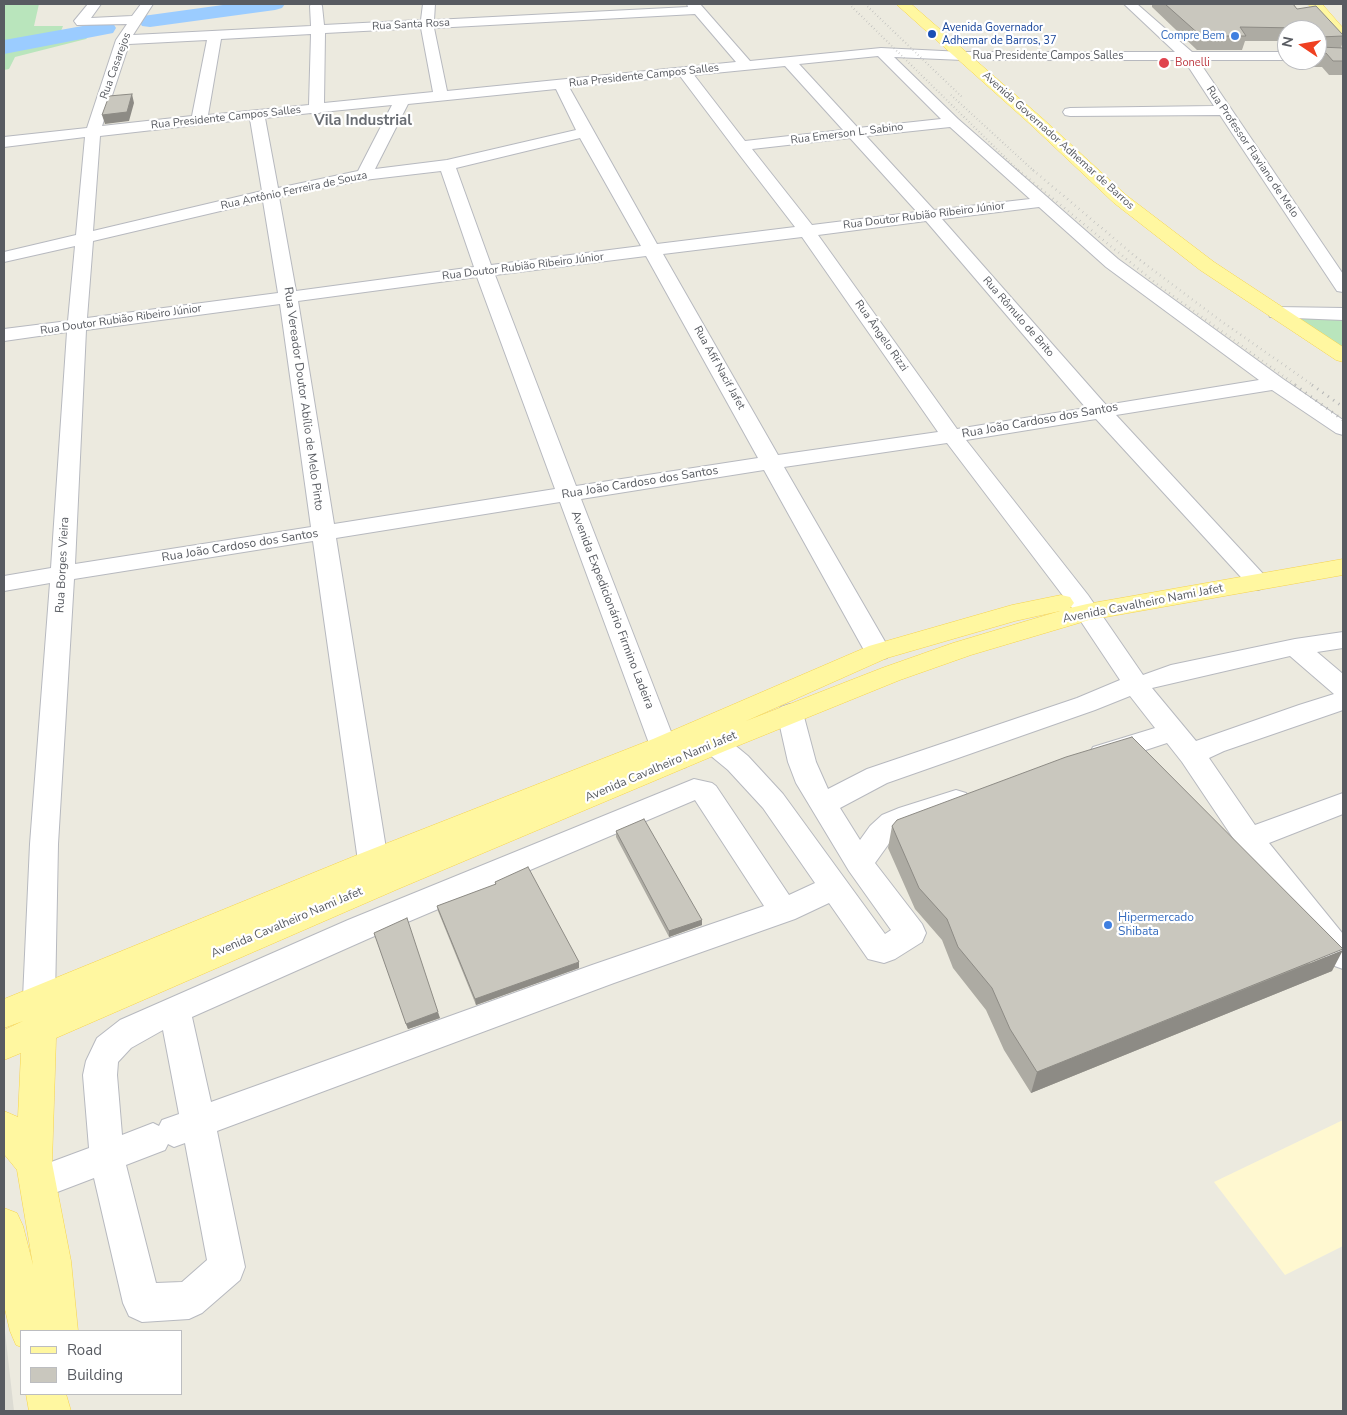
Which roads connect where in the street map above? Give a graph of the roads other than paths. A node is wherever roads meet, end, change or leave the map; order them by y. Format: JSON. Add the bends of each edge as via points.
{"nodes":[{"id":1,"x":95,"y":4,"type":"edge"},
{"id":2,"x":147,"y":4,"type":"edge"},
{"id":3,"x":429,"y":4,"type":"edge"},
{"id":4,"x":903,"y":4,"type":"edge"},
{"id":5,"x":1130,"y":4,"type":"edge"},
{"id":6,"x":1314,"y":4,"type":"edge"},
{"id":7,"x":316,"y":6,"type":"dead end"},
{"id":8,"x":696,"y":7,"type":"edge"},
{"id":9,"x":135,"y":20,"type":"junction"},
{"id":10,"x":428,"y":24,"type":"junction"},
{"id":11,"x":318,"y":30,"type":"junction"},
{"id":12,"x":215,"y":35,"type":"junction"},
{"id":13,"x":1343,"y":36,"type":"edge"},
{"id":14,"x":123,"y":40,"type":"junction"},
{"id":15,"x":881,"y":52,"type":"junction"},
{"id":16,"x":963,"y":56,"type":"junction"},
{"id":17,"x":1188,"y":56,"type":"junction"},
{"id":18,"x":1277,"y":56,"type":"edge"},
{"id":19,"x":789,"y":62,"type":"junction"},
{"id":20,"x":747,"y":66,"type":"junction"},
{"id":21,"x":684,"y":72,"type":"junction"},
{"id":22,"x":561,"y":85,"type":"junction"},
{"id":23,"x":441,"y":97,"type":"junction"},
{"id":24,"x":402,"y":100,"type":"junction"},
{"id":25,"x":316,"y":110,"type":"junction"},
{"id":26,"x":1223,"y":110,"type":"junction"},
{"id":27,"x":1070,"y":112,"type":"dead end"},
{"id":28,"x":258,"y":115,"type":"junction"},
{"id":29,"x":199,"y":120,"type":"junction"},
{"id":30,"x":953,"y":122,"type":"junction"},
{"id":31,"x":93,"y":132,"type":"junction"},
{"id":32,"x":586,"y":132,"type":"junction"},
{"id":33,"x":853,"y":133,"type":"junction"},
{"id":34,"x":4,"y":142,"type":"edge"},
{"id":35,"x":741,"y":146,"type":"junction"},
{"id":36,"x":447,"y":165,"type":"junction"},
{"id":37,"x":364,"y":175,"type":"junction"},
{"id":38,"x":272,"y":194,"type":"junction"},
{"id":39,"x":1042,"y":202,"type":"junction"},
{"id":40,"x":928,"y":216,"type":"junction"},
{"id":41,"x":806,"y":231,"type":"junction"},
{"id":42,"x":83,"y":239,"type":"junction"},
{"id":43,"x":653,"y":250,"type":"junction"},
{"id":44,"x":4,"y":258,"type":"edge"},
{"id":45,"x":484,"y":271,"type":"junction"},
{"id":46,"x":1343,"y":287,"type":"edge"},
{"id":47,"x":288,"y":297,"type":"junction"},
{"id":48,"x":1277,"y":313,"type":"junction"},
{"id":49,"x":1343,"y":314,"type":"edge"},
{"id":50,"x":77,"y":326,"type":"junction"},
{"id":51,"x":4,"y":335,"type":"edge"},
{"id":52,"x":1343,"y":356,"type":"edge"},
{"id":53,"x":1276,"y":383,"type":"junction"},
{"id":54,"x":1100,"y":411,"type":"junction"},
{"id":55,"x":1343,"y":429,"type":"edge"},
{"id":56,"x":952,"y":436,"type":"junction"},
{"id":57,"x":772,"y":462,"type":"junction"},
{"id":58,"x":568,"y":495,"type":"junction"},
{"id":59,"x":323,"y":533,"type":"junction"},
{"id":60,"x":1343,"y":554,"type":"edge"},
{"id":61,"x":1343,"y":567,"type":"edge"},
{"id":62,"x":63,"y":573,"type":"junction"},
{"id":63,"x":1254,"y":576,"type":"junction"},
{"id":64,"x":4,"y":583,"type":"edge"},
{"id":65,"x":1083,"y":606,"type":"junction"},
{"id":66,"x":1343,"y":640,"type":"edge"},
{"id":67,"x":1295,"y":647,"type":"junction"},
{"id":68,"x":878,"y":652,"type":"junction"},
{"id":69,"x":1144,"y":682,"type":"junction"},
{"id":70,"x":1343,"y":688,"type":"edge"},
{"id":71,"x":1343,"y":701,"type":"edge"},
{"id":72,"x":790,"y":713,"type":"junction"},
{"id":73,"x":1173,"y":732,"type":"junction"},
{"id":74,"x":715,"y":744,"type":"junction"},
{"id":75,"x":670,"y":753,"type":"junction"},
{"id":76,"x":1192,"y":755,"type":"junction"},
{"id":77,"x":1079,"y":762,"type":"edge"},
{"id":78,"x":975,"y":794,"type":"edge"},
{"id":79,"x":1343,"y":803,"type":"edge"},
{"id":80,"x":823,"y":804,"type":"junction"},
{"id":81,"x":1249,"y":838,"type":"junction"},
{"id":82,"x":373,"y":861,"type":"junction"},
{"id":83,"x":859,"y":863,"type":"junction"},
{"id":84,"x":834,"y":887,"type":"junction"},
{"id":85,"x":784,"y":911,"type":"junction"},
{"id":86,"x":1343,"y":956,"type":"edge"},
{"id":87,"x":175,"y":1010,"type":"junction"},
{"id":88,"x":4,"y":1014,"type":"edge"},
{"id":89,"x":40,"y":1014,"type":"junction"},
{"id":90,"x":4,"y":1045,"type":"edge"},
{"id":91,"x":4,"y":1127,"type":"edge"},
{"id":92,"x":175,"y":1131,"type":"junction"},
{"id":93,"x":107,"y":1158,"type":"junction"},
{"id":94,"x":36,"y":1173,"type":"junction"},
{"id":95,"x":4,"y":1226,"type":"edge"},
{"id":96,"x":30,"y":1330,"type":"edge"},
{"id":97,"x":58,"y":1330,"type":"edge"},
{"id":98,"x":46,"y":1395,"type":"edge"},
{"id":99,"x":60,"y":1395,"type":"edge"},
{"id":100,"x":50,"y":1411,"type":"edge"},
{"id":101,"x":60,"y":1411,"type":"edge"}],
"edges":[{"from":1,"to":9,"type":"street","via":[[82,22]]},
{"from":2,"to":9,"type":"street","name":"Rua Casarejos"},
{"from":3,"to":10,"type":"street"},
{"from":4,"to":16,"type":"main road","name":"Avenida Governador Adhemar de Barros"},
{"from":5,"to":17,"type":"street","name":"Rua Professor Flaviano de Melo"},
{"from":6,"to":13,"type":"main road"},
{"from":7,"to":11,"type":"street"},
{"from":8,"to":10,"type":"street","name":"Rua Santa Rosa"},
{"from":8,"to":20,"type":"street"},
{"from":9,"to":14,"type":"street","name":"Rua Casarejos"},
{"from":10,"to":11,"type":"street","name":"Rua Santa Rosa"},
{"from":10,"to":23,"type":"street"},
{"from":11,"to":12,"type":"street","name":"Rua Santa Rosa"},
{"from":11,"to":25,"type":"street"},
{"from":12,"to":14,"type":"street","name":"Rua Santa Rosa"},
{"from":12,"to":29,"type":"street"},
{"from":14,"to":31,"type":"street","name":"Rua Casarejos"},
{"from":15,"to":16,"type":"street","name":"Rua Presidente Campos Salles"},
{"from":15,"to":19,"type":"street","name":"Rua Presidente Campos Salles"},
{"from":15,"to":30,"type":"street"},
{"from":16,"to":17,"type":"street","name":"Rua Presidente Campos Salles"},
{"from":16,"to":48,"type":"main road","name":"Avenida Governador Adhemar de Barros","via":[[1120,199],[1207,266]]},
{"from":17,"to":18,"type":"street","name":"Rua Presidente Campos Salles"},
{"from":17,"to":26,"type":"street","name":"Rua Professor Flaviano de Melo"},
{"from":19,"to":20,"type":"street","name":"Rua Presidente Campos Salles"},
{"from":19,"to":33,"type":"street","name":"Rua Rômulo de Brito"},
{"from":20,"to":21,"type":"street","name":"Rua Presidente Campos Salles"},
{"from":21,"to":22,"type":"street","name":"Rua Presidente Campos Salles"},
{"from":21,"to":35,"type":"street","name":"Rua Ângelo Rizzi"},
{"from":22,"to":23,"type":"street","name":"Rua Presidente Campos Salles"},
{"from":22,"to":32,"type":"street","name":"Rua Afif Nacif Jafet"},
{"from":23,"to":24,"type":"street","name":"Rua Presidente Campos Salles"},
{"from":24,"to":25,"type":"street","name":"Rua Presidente Campos Salles"},
{"from":24,"to":37,"type":"street"},
{"from":25,"to":28,"type":"street","name":"Rua Presidente Campos Salles"},
{"from":26,"to":27,"type":"street"},
{"from":26,"to":46,"type":"street","name":"Rua Professor Flaviano de Melo"},
{"from":28,"to":29,"type":"street","name":"Rua Presidente Campos Salles"},
{"from":28,"to":38,"type":"street","name":"Rua Vereador Doutor Abílio de Melo Pinto"},
{"from":29,"to":31,"type":"street","name":"Rua Presidente Campos Salles"},
{"from":30,"to":33,"type":"street","name":"Rua Emerson L. Sabino"},
{"from":30,"to":39,"type":"street"},
{"from":31,"to":34,"type":"street","name":"Rua Presidente Campos Salles"},
{"from":31,"to":42,"type":"street","name":"Rua Borges Vieira"},
{"from":32,"to":36,"type":"street","name":"Rua Antônio Ferreira de Souza"},
{"from":32,"to":43,"type":"street","name":"Rua Afif Nacif Jafet"},
{"from":33,"to":35,"type":"street","name":"Rua Emerson L. Sabino"},
{"from":33,"to":40,"type":"street","name":"Rua Rômulo de Brito"},
{"from":35,"to":41,"type":"street","name":"Rua Ângelo Rizzi"},
{"from":36,"to":37,"type":"street","name":"Rua Antônio Ferreira de Souza"},
{"from":36,"to":45,"type":"street","name":"Avenida Expedicionário Firmino Ladeira"},
{"from":37,"to":38,"type":"street","name":"Rua Antônio Ferreira de Souza"},
{"from":38,"to":42,"type":"street","name":"Rua Antônio Ferreira de Souza"},
{"from":38,"to":47,"type":"street","name":"Rua Vereador Doutor Abílio de Melo Pinto"},
{"from":39,"to":40,"type":"street","name":"Rua Doutor Rubião Ribeiro Júnior"},
{"from":39,"to":53,"type":"street","via":[[1112,263]]},
{"from":40,"to":41,"type":"street","name":"Rua Doutor Rubião Ribeiro Júnior"},
{"from":40,"to":54,"type":"street","name":"Rua Rômulo de Brito"},
{"from":41,"to":43,"type":"street","name":"Rua Doutor Rubião Ribeiro Júnior"},
{"from":41,"to":56,"type":"street","name":"Rua Ângelo Rizzi"},
{"from":42,"to":44,"type":"street","name":"Rua Antônio Ferreira de Souza"},
{"from":42,"to":50,"type":"street","name":"Rua Borges Vieira"},
{"from":43,"to":45,"type":"street","name":"Rua Doutor Rubião Ribeiro Júnior"},
{"from":43,"to":57,"type":"street","name":"Rua Afif Nacif Jafet"},
{"from":45,"to":47,"type":"street","name":"Rua Doutor Rubião Ribeiro Júnior"},
{"from":45,"to":58,"type":"street","name":"Avenida Expedicionário Firmino Ladeira"},
{"from":47,"to":50,"type":"street","name":"Rua Doutor Rubião Ribeiro Júnior"},
{"from":47,"to":59,"type":"street","name":"Rua Vereador Doutor Abílio de Melo Pinto"},
{"from":48,"to":49,"type":"street"},
{"from":48,"to":52,"type":"main road","name":"Avenida Governador Adhemar de Barros"},
{"from":50,"to":51,"type":"street","name":"Rua Doutor Rubião Ribeiro Júnior"},
{"from":50,"to":62,"type":"street","name":"Rua Borges Vieira"},
{"from":53,"to":54,"type":"street","name":"Rua João Cardoso dos Santos"},
{"from":53,"to":55,"type":"street"},
{"from":54,"to":56,"type":"street","name":"Rua João Cardoso dos Santos"},
{"from":54,"to":63,"type":"street","name":"Rua Rômulo de Brito"},
{"from":56,"to":57,"type":"street","name":"Rua João Cardoso dos Santos"},
{"from":56,"to":65,"type":"street","name":"Rua Ângelo Rizzi"},
{"from":57,"to":58,"type":"street","name":"Rua João Cardoso dos Santos"},
{"from":57,"to":68,"type":"street","name":"Rua Afif Nacif Jafet"},
{"from":58,"to":59,"type":"street","name":"Rua João Cardoso dos Santos"},
{"from":58,"to":75,"type":"street","name":"Avenida Expedicionário Firmino Ladeira"},
{"from":59,"to":62,"type":"street","name":"Rua João Cardoso dos Santos"},
{"from":59,"to":82,"type":"street","name":"Rua Vereador Doutor Abílio de Melo Pinto"},
{"from":60,"to":63,"type":"main road","name":"Avenida Cavalheiro Nami Jafet"},
{"from":61,"to":63,"type":"main road","name":"Avenida Cavalheiro Nami Jafet"},
{"from":62,"to":64,"type":"street","name":"Rua João Cardoso dos Santos"},
{"from":62,"to":89,"type":"street","name":"Rua Borges Vieira","via":[[44,844]]},
{"from":63,"to":65,"type":"main road","name":"Avenida Cavalheiro Nami Jafet"},
{"from":65,"to":68,"type":"main road","name":"Avenida Cavalheiro Nami Jafet","via":[[1012,613]]},
{"from":65,"to":69,"type":"street","name":"Rua Ângelo Rizzi"},
{"from":65,"to":72,"type":"main road","name":"Avenida Cavalheiro Nami Jafet","via":[[900,670]]},
{"from":66,"to":67,"type":"street"},
{"from":67,"to":69,"type":"street"},
{"from":67,"to":70,"type":"street"},
{"from":68,"to":75,"type":"main road","name":"Avenida Cavalheiro Nami Jafet"},
{"from":69,"to":73,"type":"street","name":"Rua Ângelo Rizzi"},
{"from":69,"to":80,"type":"street","via":[[877,776]]},
{"from":71,"to":76,"type":"street","via":[[1308,710]]},
{"from":72,"to":74,"type":"main road","name":"Avenida Cavalheiro Nami Jafet"},
{"from":72,"to":80,"type":"street","via":[[802,762]]},
{"from":73,"to":76,"type":"street","name":"Rua Ângelo Rizzi"},
{"from":73,"to":77,"type":"street"},
{"from":74,"to":75,"type":"main road","name":"Avenida Cavalheiro Nami Jafet"},
{"from":74,"to":84,"type":"street","via":[[738,763],[772,801]]},
{"from":75,"to":82,"type":"main road","name":"Avenida Cavalheiro Nami Jafet"},
{"from":75,"to":89,"type":"main road","name":"Avenida Cavalheiro Nami Jafet","via":[[387,880]]},
{"from":76,"to":81,"type":"street","name":"Rua Ângelo Rizzi"},
{"from":78,"to":83,"type":"street","via":[[892,823]]},
{"from":79,"to":81,"type":"street"},
{"from":80,"to":83,"type":"street"},
{"from":81,"to":86,"type":"street","name":"Rua Ângelo Rizzi"},
{"from":82,"to":89,"type":"main road","name":"Avenida Cavalheiro Nami Jafet"},
{"from":83,"to":84,"type":"street","via":[[910,935],[879,950]]},
{"from":84,"to":85,"type":"street"},
{"from":85,"to":87,"type":"street","via":[[706,793],[694,789]]},
{"from":85,"to":92,"type":"street"},
{"from":87,"to":92,"type":"street"},
{"from":87,"to":93,"type":"street","via":[[119,1038],[102,1062],[100,1075]]},
{"from":88,"to":89,"type":"main road","name":"Avenida Cavalheiro Nami Jafet"},
{"from":89,"to":90,"type":"main road","name":"Avenida Cavalheiro Nami Jafet"},
{"from":89,"to":94,"type":"main road"},
{"from":91,"to":94,"type":"main road"},
{"from":92,"to":93,"type":"street"},
{"from":92,"to":93,"type":"street","via":[[227,1267],[189,1300],[142,1303]]},
{"from":93,"to":94,"type":"street"},
{"from":94,"to":97,"type":"main road","via":[[52,1261]]},
{"from":95,"to":96,"type":"main road"},
{"from":98,"to":100,"type":"main road"},
{"from":99,"to":101,"type":"main road"}]}
